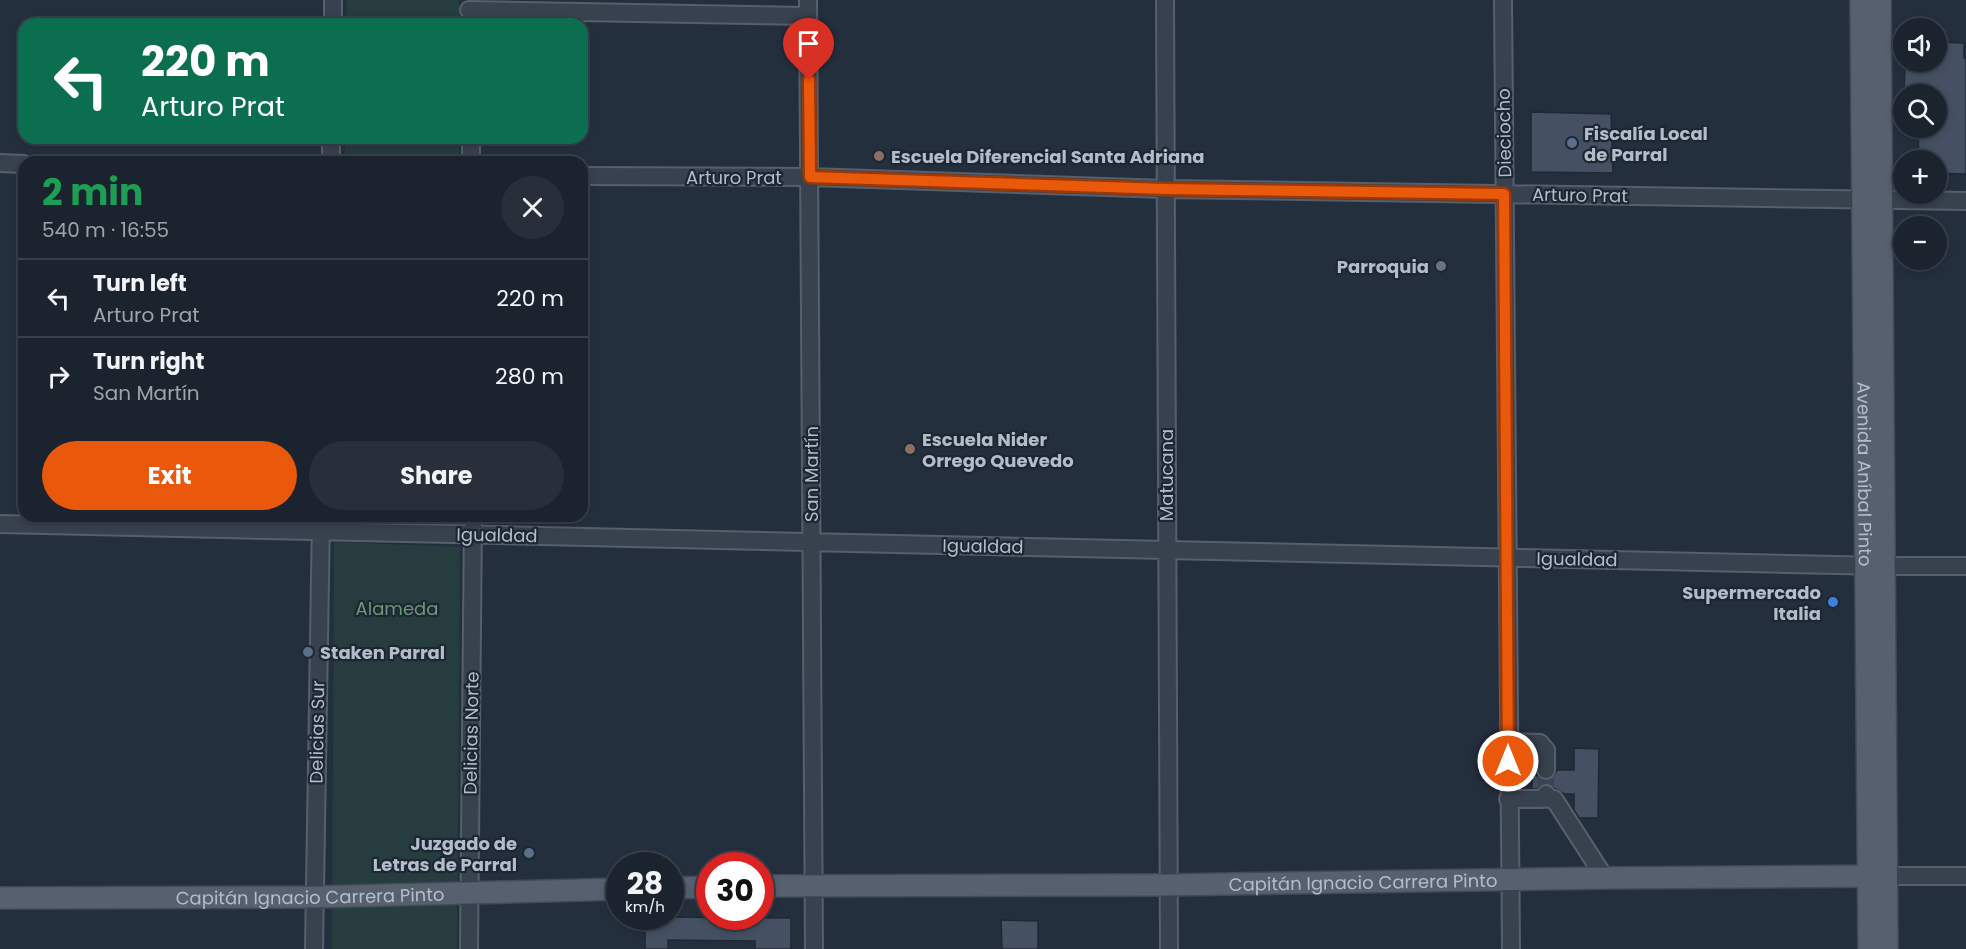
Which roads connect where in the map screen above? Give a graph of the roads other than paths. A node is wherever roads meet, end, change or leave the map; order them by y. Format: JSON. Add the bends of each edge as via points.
{"nodes":[{"id":1,"x":333,"y":0,"type":"edge"},
{"id":2,"x":1165,"y":0,"type":"edge"},
{"id":3,"x":1503,"y":0,"type":"edge"},
{"id":4,"x":1861,"y":0,"type":"edge"},
{"id":5,"x":1880,"y":0,"type":"edge"},
{"id":6,"x":808,"y":8,"type":"edge"},
{"id":7,"x":469,"y":11,"type":"edge"},
{"id":8,"x":333,"y":18,"type":"edge"},
{"id":9,"x":0,"y":163,"type":"edge"},
{"id":10,"x":18,"y":164,"type":"edge"},
{"id":11,"x":588,"y":176,"type":"edge"},
{"id":12,"x":810,"y":177,"type":"junction"},
{"id":13,"x":1166,"y":189,"type":"junction"},
{"id":14,"x":1504,"y":194,"type":"junction"},
{"id":15,"x":1872,"y":200,"type":"junction"},
{"id":16,"x":1966,"y":201,"type":"edge"},
{"id":17,"x":473,"y":522,"type":"edge"},
{"id":18,"x":321,"y":523,"type":"edge"},
{"id":19,"x":0,"y":524,"type":"edge"},
{"id":20,"x":473,"y":534,"type":"junction"},
{"id":21,"x":812,"y":542,"type":"junction"},
{"id":22,"x":1166,"y":550,"type":"junction"},
{"id":23,"x":1507,"y":558,"type":"junction"},
{"id":24,"x":1875,"y":566,"type":"junction"},
{"id":25,"x":1966,"y":566,"type":"edge"},
{"id":26,"x":1508,"y":742,"type":"junction"},
{"id":27,"x":1546,"y":770,"type":"tunnel mouth"},
{"id":28,"x":1508,"y":799,"type":"junction"},
{"id":29,"x":1966,"y":876,"type":"edge"},
{"id":30,"x":1877,"y":877,"type":"junction"},
{"id":31,"x":1605,"y":878,"type":"junction"},
{"id":32,"x":1509,"y":879,"type":"junction"},
{"id":33,"x":813,"y":885,"type":"junction"},
{"id":34,"x":1168,"y":885,"type":"junction"},
{"id":35,"x":774,"y":886,"type":"edge"},
{"id":36,"x":606,"y":889,"type":"edge"},
{"id":37,"x":470,"y":891,"type":"junction"},
{"id":38,"x":314,"y":897,"type":"junction"},
{"id":39,"x":0,"y":898,"type":"edge"},
{"id":40,"x":314,"y":949,"type":"edge"},
{"id":41,"x":469,"y":949,"type":"edge"},
{"id":42,"x":814,"y":949,"type":"edge"},
{"id":43,"x":1169,"y":949,"type":"edge"},
{"id":44,"x":1511,"y":949,"type":"edge"},
{"id":45,"x":1869,"y":949,"type":"edge"},
{"id":46,"x":1887,"y":949,"type":"edge"}],
"edges":[{"from":1,"to":8,"type":"street"},
{"from":2,"to":13,"type":"street","name":"Matucana"},
{"from":3,"to":14,"type":"street","name":"Dieciocho"},
{"from":4,"to":15,"type":"main road","name":"Avenida Aníbal Pinto"},
{"from":5,"to":15,"type":"main road","name":"Avenida Aníbal Pinto"},
{"from":6,"to":7,"type":"street"},
{"from":6,"to":12,"type":"street","name":"San Martín"},
{"from":9,"to":10,"type":"street"},
{"from":11,"to":12,"type":"street","name":"Arturo Prat"},
{"from":12,"to":13,"type":"street","name":"Arturo Prat"},
{"from":12,"to":21,"type":"street","name":"San Martín"},
{"from":13,"to":14,"type":"street","name":"Arturo Prat"},
{"from":13,"to":22,"type":"street","name":"Matucana"},
{"from":14,"to":15,"type":"street","name":"Arturo Prat"},
{"from":14,"to":23,"type":"street","name":"Dieciocho"},
{"from":15,"to":16,"type":"street","name":"Arturo Prat"},
{"from":15,"to":24,"type":"main road","name":"Avenida Aníbal Pinto"},
{"from":17,"to":20,"type":"street","name":"Delicias Norte"},
{"from":18,"to":19,"type":"street","name":"Igualdad"},
{"from":18,"to":20,"type":"street","name":"Igualdad"},
{"from":18,"to":38,"type":"street","name":"Delicias Sur"},
{"from":20,"to":21,"type":"street","name":"Igualdad"},
{"from":20,"to":37,"type":"street","name":"Delicias Norte"},
{"from":21,"to":22,"type":"street","name":"Igualdad"},
{"from":21,"to":33,"type":"street","name":"San Martín"},
{"from":22,"to":23,"type":"street","name":"Igualdad"},
{"from":22,"to":34,"type":"street","name":"Matucana"},
{"from":23,"to":24,"type":"street","name":"Igualdad"},
{"from":23,"to":26,"type":"street","name":"Dieciocho"},
{"from":24,"to":25,"type":"street","name":"Igualdad"},
{"from":24,"to":30,"type":"main road","name":"Avenida Aníbal Pinto"},
{"from":26,"to":27,"type":"street","via":[[1540,743],[1546,750]]},
{"from":26,"to":28,"type":"street","name":"Dieciocho"},
{"from":28,"to":31,"type":"street","via":[[1542,799],[1546,794],[1554,799]]},
{"from":28,"to":32,"type":"street","name":"Dieciocho"},
{"from":29,"to":30,"type":"street","name":"Capitán Ignacio Carrera Pinto"},
{"from":30,"to":31,"type":"main road","name":"Capitán Ignacio Carrera Pinto"},
{"from":30,"to":45,"type":"main road","name":"Avenida Aníbal Pinto"},
{"from":30,"to":46,"type":"main road","name":"Avenida Aníbal Pinto"},
{"from":31,"to":32,"type":"main road","name":"Capitán Ignacio Carrera Pinto"},
{"from":32,"to":34,"type":"main road","name":"Capitán Ignacio Carrera Pinto"},
{"from":32,"to":44,"type":"street","name":"Dieciocho"},
{"from":33,"to":34,"type":"main road","name":"Capitán Ignacio Carrera Pinto"},
{"from":33,"to":35,"type":"main road","name":"Capitán Ignacio Carrera Pinto"},
{"from":33,"to":42,"type":"street","name":"San Martín"},
{"from":34,"to":43,"type":"street","name":"Matucana"},
{"from":36,"to":37,"type":"main road","name":"Capitán Ignacio Carrera Pinto"},
{"from":37,"to":38,"type":"main road","name":"Capitán Ignacio Carrera Pinto"},
{"from":37,"to":41,"type":"street","name":"Delicias Norte"},
{"from":38,"to":39,"type":"main road","name":"Capitán Ignacio Carrera Pinto"},
{"from":38,"to":40,"type":"street","name":"Delicias Sur"}]}
